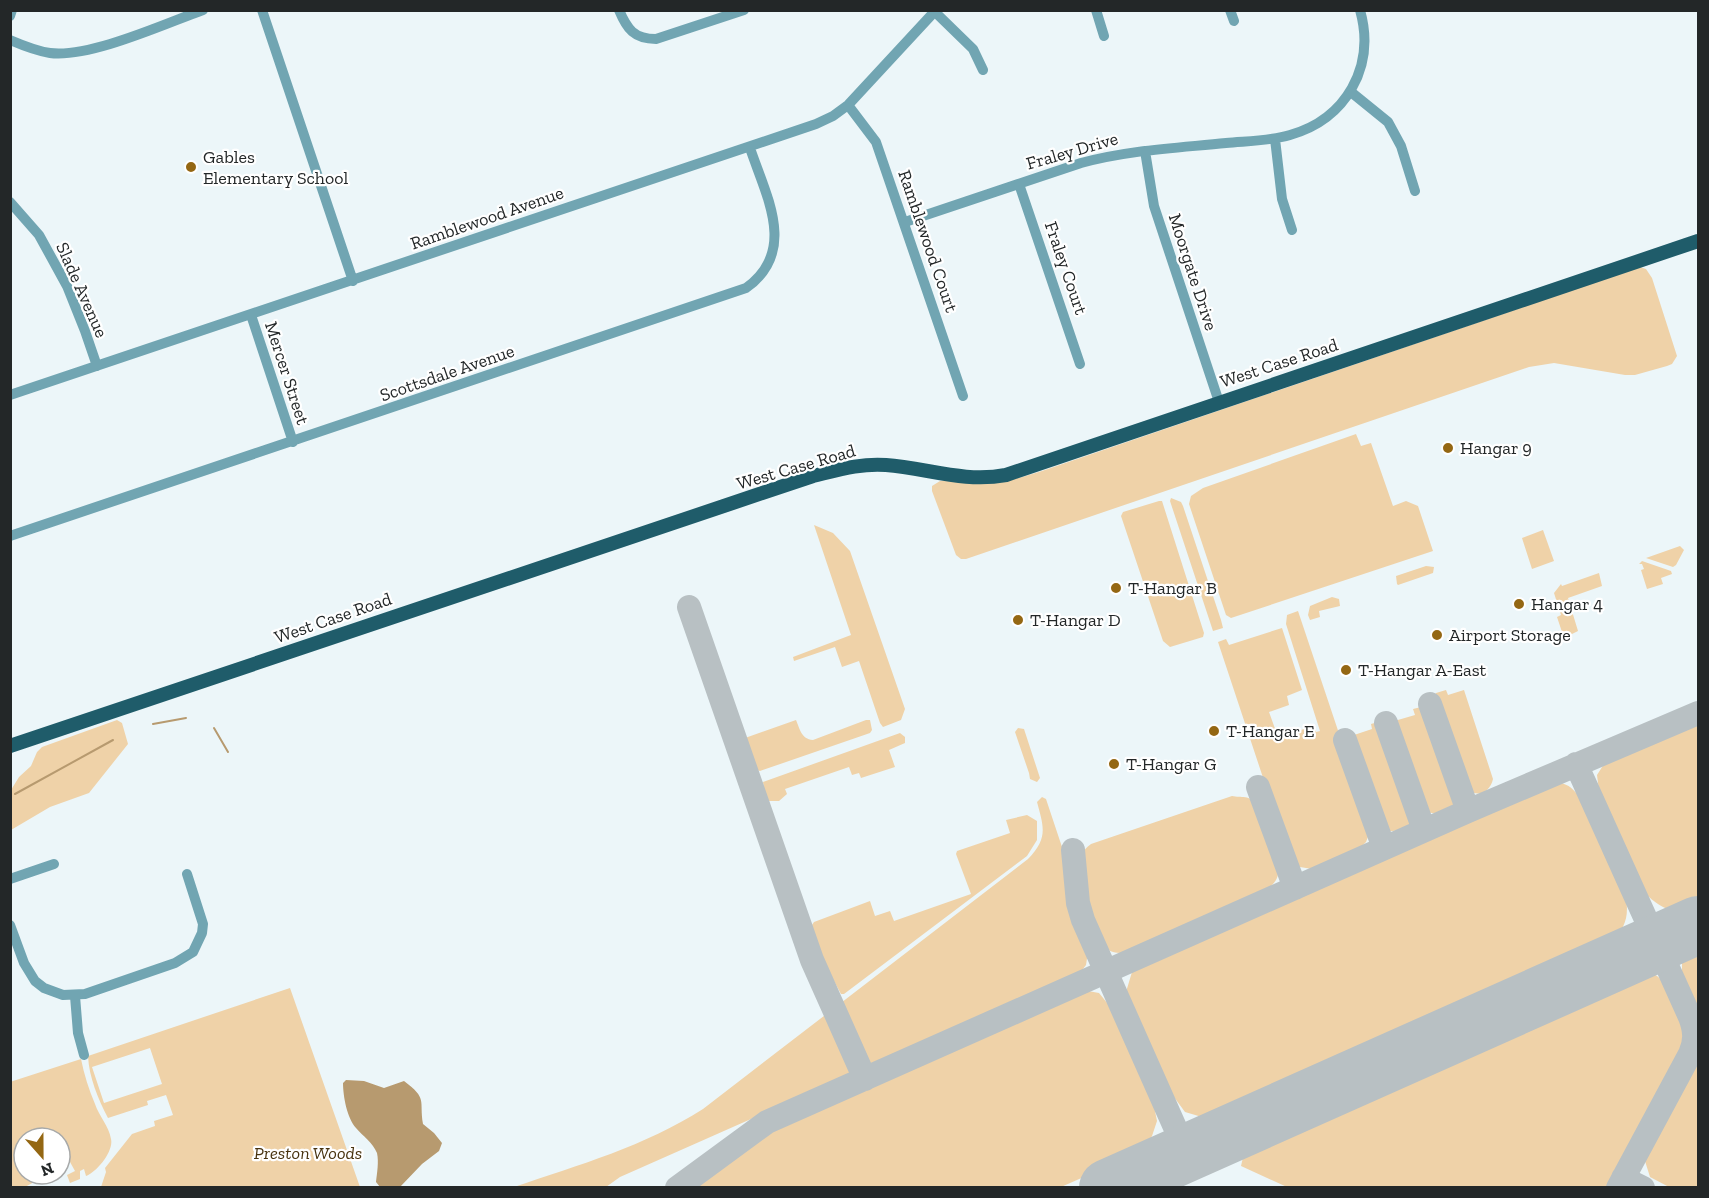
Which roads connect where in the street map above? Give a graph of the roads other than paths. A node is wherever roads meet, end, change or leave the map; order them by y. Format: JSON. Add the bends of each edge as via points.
{"nodes":[{"id":1,"x":12,"y":10,"type":"edge"},
{"id":2,"x":203,"y":10,"type":"edge"},
{"id":3,"x":262,"y":10,"type":"edge"},
{"id":4,"x":619,"y":10,"type":"edge"},
{"id":5,"x":744,"y":10,"type":"edge"},
{"id":6,"x":1096,"y":10,"type":"edge"},
{"id":7,"x":1360,"y":10,"type":"edge"},
{"id":8,"x":936,"y":11,"type":"edge"},
{"id":9,"x":10,"y":16,"type":"edge"},
{"id":10,"x":1104,"y":36,"type":"dead end"},
{"id":11,"x":10,"y":40,"type":"edge"},
{"id":12,"x":983,"y":70,"type":"dead end"},
{"id":13,"x":1351,"y":92,"type":"junction"},
{"id":14,"x":848,"y":105,"type":"junction"},
{"id":15,"x":1275,"y":139,"type":"junction"},
{"id":16,"x":750,"y":148,"type":"junction"},
{"id":17,"x":1145,"y":151,"type":"junction"},
{"id":18,"x":1019,"y":184,"type":"junction"},
{"id":19,"x":1415,"y":192,"type":"dead end"},
{"id":20,"x":11,"y":204,"type":"edge"},
{"id":21,"x":904,"y":222,"type":"junction"},
{"id":22,"x":1292,"y":230,"type":"dead end"},
{"id":23,"x":1698,"y":242,"type":"edge"},
{"id":24,"x":353,"y":281,"type":"junction"},
{"id":25,"x":251,"y":315,"type":"junction"},
{"id":26,"x":1080,"y":364,"type":"dead end"},
{"id":27,"x":97,"y":366,"type":"junction"},
{"id":28,"x":10,"y":395,"type":"edge"},
{"id":29,"x":963,"y":396,"type":"dead end"},
{"id":30,"x":1219,"y":402,"type":"junction"},
{"id":31,"x":293,"y":442,"type":"junction"},
{"id":32,"x":10,"y":536,"type":"edge"},
{"id":33,"x":10,"y":746,"type":"edge"},
{"id":34,"x":54,"y":864,"type":"dead end"},
{"id":35,"x":187,"y":874,"type":"dead end"},
{"id":36,"x":10,"y":879,"type":"edge"},
{"id":37,"x":10,"y":926,"type":"edge"},
{"id":38,"x":13,"y":942,"type":"edge"},
{"id":39,"x":75,"y":996,"type":"junction"},
{"id":40,"x":84,"y":1055,"type":"dead end"}],
"edges":[{"from":1,"to":9,"type":"street"},
{"from":2,"to":11,"type":"street","via":[[79,52],[52,54]]},
{"from":3,"to":24,"type":"street"},
{"from":4,"to":5,"type":"street","via":[[626,28],[642,39],[656,39]]},
{"from":6,"to":10,"type":"street"},
{"from":7,"to":13,"type":"street","via":[[1365,49]]},
{"from":8,"to":12,"type":"street","via":[[973,49]]},
{"from":8,"to":14,"type":"street","name":"Ramblewood Avenue"},
{"from":13,"to":15,"type":"street","name":"Fraley Drive","via":[[1322,120]]},
{"from":13,"to":19,"type":"street","via":[[1388,122],[1401,146]]},
{"from":14,"to":16,"type":"street","name":"Ramblewood Avenue","via":[[816,124]]},
{"from":14,"to":21,"type":"street","name":"Ramblewood Court","via":[[876,142]]},
{"from":15,"to":17,"type":"street","name":"Fraley Drive"},
{"from":15,"to":22,"type":"street","via":[[1282,199]]},
{"from":16,"to":24,"type":"street","name":"Ramblewood Avenue"},
{"from":16,"to":31,"type":"street","name":"Scottsdale Avenue","via":[[772,215],[776,245],[765,270],[746,288]]},
{"from":17,"to":18,"type":"street","name":"Fraley Drive","via":[[1081,163]]},
{"from":17,"to":30,"type":"street","name":"Moorgate Drive","via":[[1154,206]]},
{"from":18,"to":21,"type":"street","name":"Fraley Drive"},
{"from":18,"to":26,"type":"street","name":"Fraley Court"},
{"from":20,"to":27,"type":"street","name":"Slade Avenue","via":[[39,235],[67,286]]},
{"from":21,"to":29,"type":"street","name":"Ramblewood Court"},
{"from":23,"to":30,"type":"main road","name":"West Case Road"},
{"from":24,"to":25,"type":"street","name":"Ramblewood Avenue"},
{"from":25,"to":27,"type":"street","name":"Ramblewood Avenue"},
{"from":25,"to":31,"type":"street","name":"Mercer Street"},
{"from":27,"to":28,"type":"street","name":"Ramblewood Avenue"},
{"from":30,"to":33,"type":"main road","name":"West Case Road","via":[[994,477],[962,478],[875,465],[822,474]]},
{"from":31,"to":32,"type":"street","name":"Scottsdale Avenue"},
{"from":34,"to":36,"type":"street"},
{"from":35,"to":39,"type":"street","via":[[203,924],[193,952],[175,963]]},
{"from":37,"to":38,"type":"street"},
{"from":38,"to":39,"type":"street","via":[[35,981],[53,993]]},
{"from":39,"to":40,"type":"street"}]}
